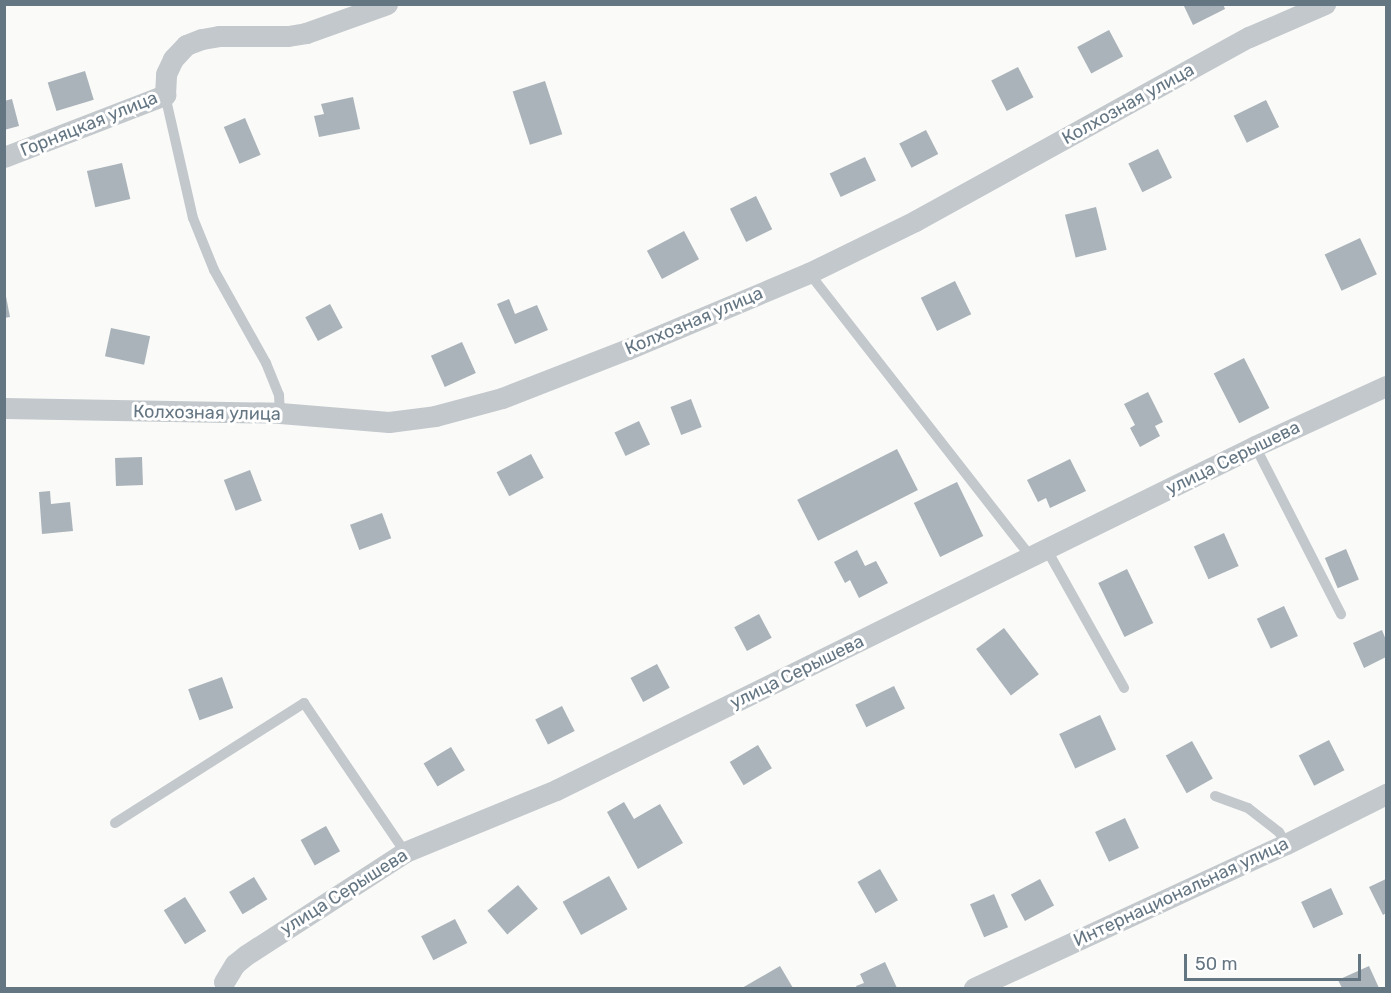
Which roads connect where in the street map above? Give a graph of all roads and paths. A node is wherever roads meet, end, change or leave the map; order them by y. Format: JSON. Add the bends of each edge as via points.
{"nodes":[{"id":1,"x":387,"y":4,"type":"edge"},
{"id":2,"x":1325,"y":4,"type":"edge"},
{"id":3,"x":165,"y":95,"type":"junction"},
{"id":4,"x":4,"y":157,"type":"edge"},
{"id":5,"x":809,"y":273,"type":"junction"},
{"id":6,"x":1386,"y":386,"type":"edge"},
{"id":7,"x":4,"y":408,"type":"edge"},
{"id":8,"x":280,"y":413,"type":"junction"},
{"id":9,"x":1255,"y":446,"type":"junction"},
{"id":10,"x":1039,"y":554,"type":"junction"},
{"id":11,"x":1341,"y":614,"type":"dead end"},
{"id":12,"x":1124,"y":688,"type":"dead end"},
{"id":13,"x":1386,"y":794,"type":"edge"},
{"id":14,"x":1215,"y":796,"type":"dead end"},
{"id":15,"x":115,"y":823,"type":"dead end"},
{"id":16,"x":1286,"y":844,"type":"junction"},
{"id":17,"x":405,"y":852,"type":"junction"},
{"id":18,"x":224,"y":982,"type":"dead end"},
{"id":19,"x":974,"y":988,"type":"edge"}],
"edges":[{"from":1,"to":3,"type":"street","name":"Горняцкая улица","via":[[306,33],[219,36],[186,45],[166,74]]},
{"from":2,"to":5,"type":"street","name":"Колхозная улица","via":[[1249,37],[915,221]]},
{"from":3,"to":4,"type":"street","name":"Горняцкая улица"},
{"from":3,"to":8,"type":"lane","via":[[193,218],[214,270],[266,363],[279,395]]},
{"from":5,"to":8,"type":"street","name":"Колхозная улица","via":[[502,398],[435,416],[389,422]]},
{"from":5,"to":10,"type":"lane"},
{"from":6,"to":9,"type":"street","name":"улица Серышева"},
{"from":7,"to":8,"type":"street","name":"Колхозная улица"},
{"from":9,"to":10,"type":"street","name":"улица Серышева"},
{"from":9,"to":11,"type":"lane"},
{"from":10,"to":12,"type":"lane"},
{"from":10,"to":17,"type":"street","name":"улица Серышева","via":[[556,790]]},
{"from":13,"to":16,"type":"street","name":"Интернациональная улица"},
{"from":14,"to":16,"type":"lane","via":[[1248,808],[1279,832]]},
{"from":15,"to":17,"type":"lane","via":[[304,703]]},
{"from":16,"to":19,"type":"street","name":"Интернациональная улица"},
{"from":17,"to":18,"type":"street","name":"улица Серышева","via":[[246,955]]}]}
